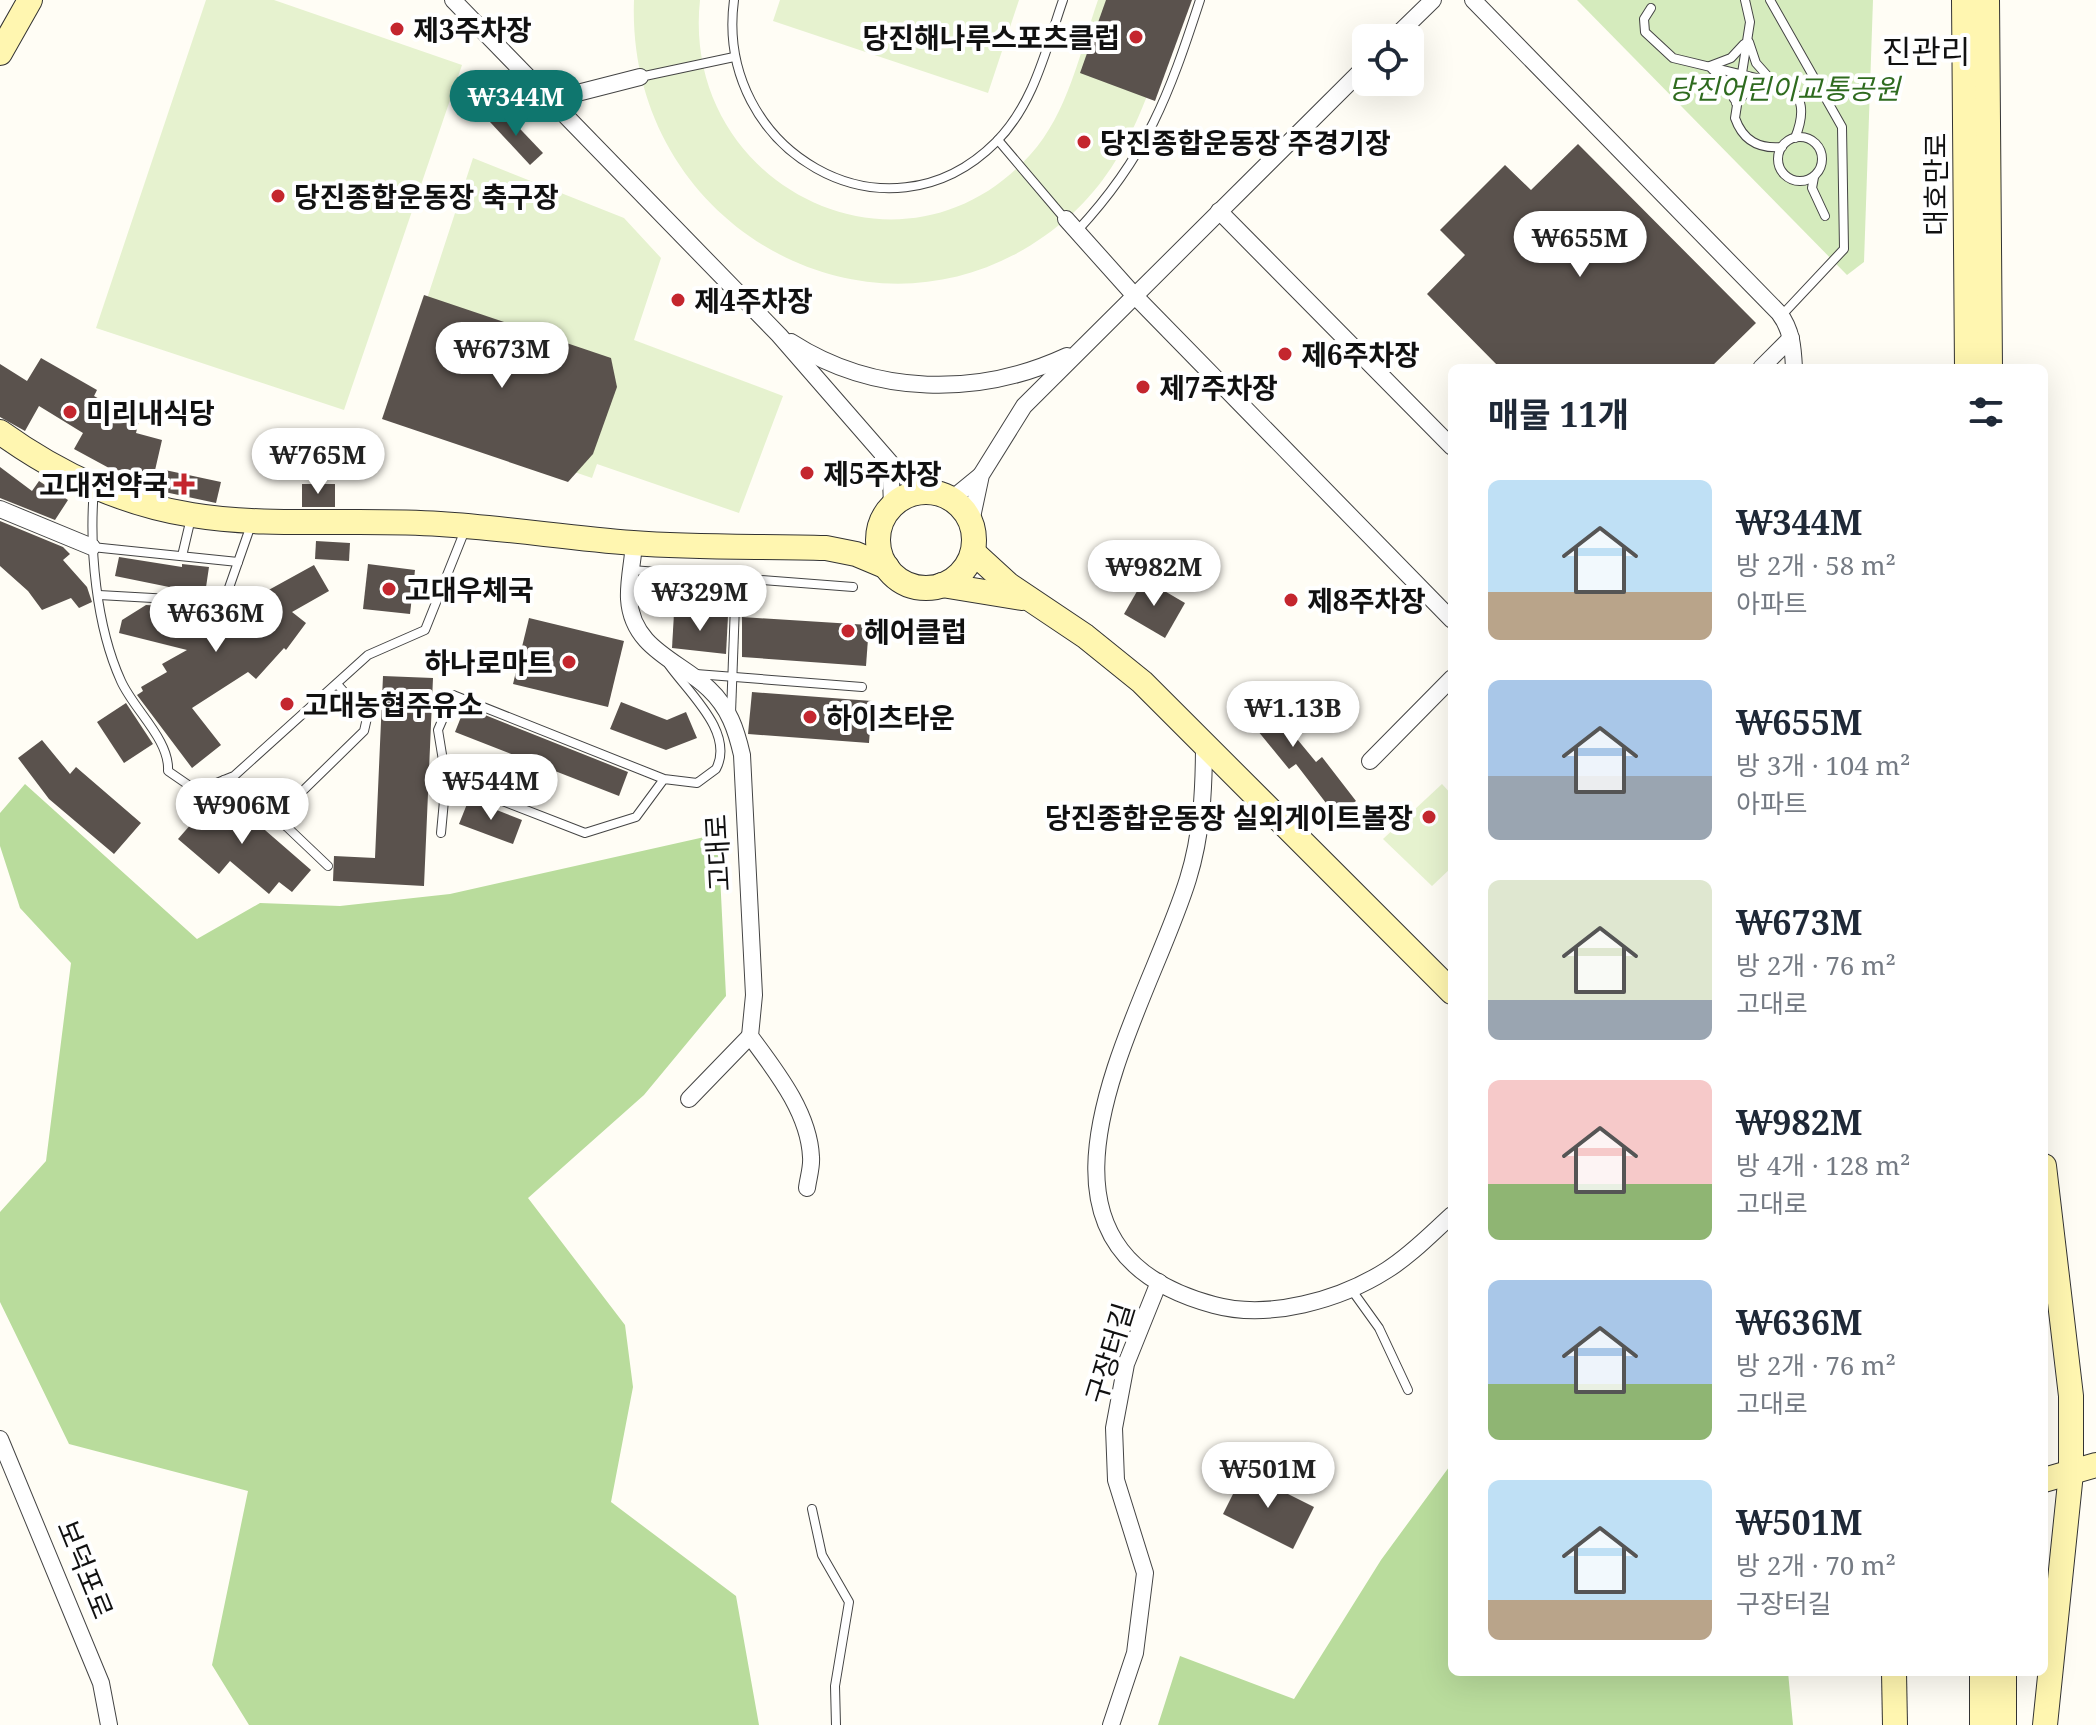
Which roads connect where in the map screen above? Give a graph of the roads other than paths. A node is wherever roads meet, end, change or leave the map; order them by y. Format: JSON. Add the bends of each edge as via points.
{"nodes":[{"id":1,"x":30,"y":0,"type":"edge"},
{"id":2,"x":453,"y":0,"type":"edge"},
{"id":3,"x":734,"y":0,"type":"edge"},
{"id":4,"x":1063,"y":0,"type":"edge"},
{"id":5,"x":1200,"y":0,"type":"edge"},
{"id":6,"x":1433,"y":0,"type":"edge"},
{"id":7,"x":1473,"y":0,"type":"edge"},
{"id":8,"x":1745,"y":0,"type":"edge"},
{"id":9,"x":1770,"y":0,"type":"edge"},
{"id":10,"x":1964,"y":0,"type":"edge"},
{"id":11,"x":1987,"y":0,"type":"edge"},
{"id":12,"x":1651,"y":8,"type":"dead end"},
{"id":13,"x":1408,"y":24,"type":"edge"},
{"id":14,"x":1748,"y":36,"type":"junction"},
{"id":15,"x":0,"y":53,"type":"edge"},
{"id":16,"x":734,"y":57,"type":"junction"},
{"id":17,"x":1708,"y":66,"type":"junction"},
{"id":18,"x":1741,"y":74,"type":"junction"},
{"id":19,"x":640,"y":77,"type":"joint"},
{"id":20,"x":1352,"y":80,"type":"edge"},
{"id":21,"x":1777,"y":83,"type":"junction"},
{"id":22,"x":550,"y":100,"type":"junction"},
{"id":23,"x":1735,"y":105,"type":"junction"},
{"id":24,"x":1801,"y":124,"type":"junction"},
{"id":25,"x":1795,"y":138,"type":"junction"},
{"id":26,"x":1807,"y":139,"type":"junction"},
{"id":27,"x":998,"y":140,"type":"junction"},
{"id":28,"x":1782,"y":147,"type":"junction"},
{"id":29,"x":1769,"y":148,"type":"junction"},
{"id":30,"x":1778,"y":157,"type":"junction"},
{"id":31,"x":1814,"y":177,"type":"junction"},
{"id":32,"x":1800,"y":181,"type":"junction"},
{"id":33,"x":1812,"y":188,"type":"junction"},
{"id":34,"x":1219,"y":211,"type":"junction"},
{"id":35,"x":1825,"y":216,"type":"dead end"},
{"id":36,"x":1071,"y":225,"type":"junction"},
{"id":37,"x":1134,"y":295,"type":"junction"},
{"id":38,"x":1781,"y":316,"type":"junction"},
{"id":39,"x":779,"y":335,"type":"junction"},
{"id":40,"x":1791,"y":338,"type":"junction"},
{"id":41,"x":1076,"y":351,"type":"junction"},
{"id":42,"x":1765,"y":364,"type":"edge"},
{"id":43,"x":1794,"y":364,"type":"edge"},
{"id":44,"x":1967,"y":364,"type":"edge"},
{"id":45,"x":1990,"y":364,"type":"edge"},
{"id":46,"x":0,"y":432,"type":"edge"},
{"id":47,"x":1448,"y":443,"type":"edge"},
{"id":48,"x":879,"y":449,"type":"junction"},
{"id":49,"x":981,"y":475,"type":"junction"},
{"id":50,"x":94,"y":486,"type":"junction"},
{"id":51,"x":937,"y":494,"type":"junction"},
{"id":52,"x":0,"y":509,"type":"edge"},
{"id":53,"x":192,"y":515,"type":"junction"},
{"id":54,"x":886,"y":516,"type":"junction"},
{"id":55,"x":253,"y":520,"type":"junction"},
{"id":56,"x":971,"y":522,"type":"junction"},
{"id":57,"x":467,"y":526,"type":"junction"},
{"id":58,"x":634,"y":543,"type":"junction"},
{"id":59,"x":92,"y":547,"type":"junction"},
{"id":60,"x":826,"y":548,"type":"junction"},
{"id":61,"x":973,"y":552,"type":"junction"},
{"id":62,"x":182,"y":556,"type":"junction"},
{"id":63,"x":238,"y":562,"type":"junction"},
{"id":64,"x":887,"y":567,"type":"junction"},
{"id":65,"x":632,"y":570,"type":"junction"},
{"id":66,"x":736,"y":578,"type":"junction"},
{"id":67,"x":942,"y":585,"type":"junction"},
{"id":68,"x":853,"y":587,"type":"dead end"},
{"id":69,"x":99,"y":595,"type":"junction"},
{"id":70,"x":1028,"y":600,"type":"junction"},
{"id":71,"x":1448,"y":616,"type":"edge"},
{"id":72,"x":666,"y":661,"type":"junction"},
{"id":73,"x":690,"y":674,"type":"junction"},
{"id":74,"x":732,"y":677,"type":"junction"},
{"id":75,"x":1448,"y":682,"type":"edge"},
{"id":76,"x":337,"y":684,"type":"junction"},
{"id":77,"x":862,"y":687,"type":"dead end"},
{"id":78,"x":731,"y":718,"type":"junction"},
{"id":79,"x":1204,"y":742,"type":"junction"},
{"id":80,"x":1370,"y":761,"type":"dead end"},
{"id":81,"x":446,"y":779,"type":"junction"},
{"id":82,"x":664,"y":779,"type":"junction"},
{"id":83,"x":224,"y":780,"type":"junction"},
{"id":84,"x":275,"y":818,"type":"junction"},
{"id":85,"x":441,"y":833,"type":"dead end"},
{"id":86,"x":328,"y":866,"type":"dead end"},
{"id":87,"x":1448,"y":988,"type":"edge"},
{"id":88,"x":750,"y":1036,"type":"junction"},
{"id":89,"x":689,"y":1099,"type":"dead end"},
{"id":90,"x":807,"y":1188,"type":"dead end"},
{"id":91,"x":2048,"y":1200,"type":"edge"},
{"id":92,"x":1448,"y":1218,"type":"edge"},
{"id":93,"x":1159,"y":1282,"type":"junction"},
{"id":94,"x":1350,"y":1289,"type":"junction"},
{"id":95,"x":1408,"y":1390,"type":"dead end"},
{"id":96,"x":0,"y":1439,"type":"edge"},
{"id":97,"x":2096,"y":1465,"type":"edge"},
{"id":98,"x":2071,"y":1473,"type":"junction"},
{"id":99,"x":2048,"y":1479,"type":"edge"},
{"id":100,"x":812,"y":1509,"type":"dead end"},
{"id":101,"x":1894,"y":1676,"type":"edge"},
{"id":102,"x":1982,"y":1676,"type":"edge"},
{"id":103,"x":2004,"y":1676,"type":"edge"},
{"id":104,"x":109,"y":1725,"type":"edge"},
{"id":105,"x":836,"y":1725,"type":"edge"},
{"id":106,"x":1111,"y":1725,"type":"edge"},
{"id":107,"x":1895,"y":1725,"type":"edge"},
{"id":108,"x":1982,"y":1725,"type":"edge"},
{"id":109,"x":2004,"y":1725,"type":"edge"},
{"id":110,"x":2045,"y":1725,"type":"edge"}],
"edges":[{"from":1,"to":15,"type":"street"},
{"from":2,"to":22,"type":"street"},
{"from":3,"to":16,"type":"lane"},
{"from":4,"to":27,"type":"lane","via":[[1030,93]]},
{"from":5,"to":36,"type":"lane","via":[[1146,143],[1120,183]]},
{"from":6,"to":13,"type":"street"},
{"from":7,"to":38,"type":"street"},
{"from":8,"to":14,"type":"lane","via":[[1751,17]]},
{"from":9,"to":38,"type":"lane","via":[[1842,127],[1844,249]]},
{"from":10,"to":44,"type":"street","name":"대호만로"},
{"from":11,"to":45,"type":"street","name":"대호만로"},
{"from":12,"to":17,"type":"lane","via":[[1644,21],[1646,33],[1669,56]]},
{"from":14,"to":17,"type":"lane","via":[[1731,58]]},
{"from":14,"to":18,"type":"lane"},
{"from":14,"to":21,"type":"lane","via":[[1756,63]]},
{"from":16,"to":19,"type":"lane"},
{"from":16,"to":27,"type":"lane","via":[[745,95],[770,133],[804,162],[841,179],[880,186],[919,183],[962,167]]},
{"from":17,"to":18,"type":"lane"},
{"from":17,"to":23,"type":"lane","via":[[1727,83]]},
{"from":18,"to":21,"type":"lane"},
{"from":18,"to":23,"type":"lane"},
{"from":19,"to":22,"type":"street"},
{"from":20,"to":34,"type":"street"},
{"from":21,"to":23,"type":"lane","via":[[1750,89]]},
{"from":21,"to":24,"type":"lane","via":[[1799,96]]},
{"from":22,"to":39,"type":"street"},
{"from":23,"to":29,"type":"lane","via":[[1741,132]]},
{"from":24,"to":25,"type":"lane"},
{"from":24,"to":26,"type":"lane"},
{"from":25,"to":26,"type":"lane"},
{"from":25,"to":28,"type":"lane"},
{"from":26,"to":31,"type":"lane","via":[[1822,158]]},
{"from":27,"to":36,"type":"lane"},
{"from":28,"to":29,"type":"lane"},
{"from":28,"to":30,"type":"lane"},
{"from":29,"to":30,"type":"lane"},
{"from":30,"to":32,"type":"lane","via":[[1785,175]]},
{"from":31,"to":32,"type":"lane"},
{"from":31,"to":33,"type":"lane"},
{"from":32,"to":33,"type":"lane"},
{"from":33,"to":35,"type":"lane"},
{"from":34,"to":37,"type":"street"},
{"from":34,"to":47,"type":"street"},
{"from":36,"to":37,"type":"street"},
{"from":37,"to":41,"type":"street"},
{"from":37,"to":71,"type":"street"},
{"from":38,"to":40,"type":"street"},
{"from":39,"to":41,"type":"street","via":[[851,371],[915,385],[986,381],[1035,369]]},
{"from":39,"to":48,"type":"street"},
{"from":40,"to":42,"type":"street"},
{"from":40,"to":43,"type":"street"},
{"from":41,"to":49,"type":"street","via":[[1014,417]]},
{"from":46,"to":50,"type":"street"},
{"from":48,"to":51,"type":"street","via":[[894,467]]},
{"from":48,"to":54,"type":"street","via":[[891,479]]},
{"from":49,"to":51,"type":"street","via":[[964,490]]},
{"from":49,"to":56,"type":"street"},
{"from":50,"to":53,"type":"street"},
{"from":50,"to":59,"type":"lane"},
{"from":51,"to":54,"type":"street","via":[[908,496]]},
{"from":51,"to":56,"type":"street","via":[[959,505]]},
{"from":52,"to":59,"type":"street"},
{"from":53,"to":55,"type":"street"},
{"from":53,"to":62,"type":"lane"},
{"from":54,"to":60,"type":"street","via":[[859,539]]},
{"from":54,"to":64,"type":"street","via":[[879,547]]},
{"from":55,"to":57,"type":"street"},
{"from":55,"to":63,"type":"lane"},
{"from":56,"to":61,"type":"street"},
{"from":57,"to":58,"type":"street"},
{"from":57,"to":76,"type":"lane","via":[[425,630],[368,655]]},
{"from":58,"to":60,"type":"street"},
{"from":58,"to":65,"type":"street","name":"고대로"},
{"from":59,"to":62,"type":"lane"},
{"from":59,"to":69,"type":"lane"},
{"from":60,"to":64,"type":"street"},
{"from":61,"to":67,"type":"street","via":[[962,572]]},
{"from":61,"to":70,"type":"street"},
{"from":62,"to":63,"type":"lane"},
{"from":63,"to":69,"type":"lane","via":[[224,602]]},
{"from":64,"to":67,"type":"street","via":[[908,584]]},
{"from":65,"to":66,"type":"lane"},
{"from":65,"to":72,"type":"street","name":"고대로","via":[[632,613],[643,636]]},
{"from":66,"to":68,"type":"lane"},
{"from":66,"to":74,"type":"lane"},
{"from":67,"to":70,"type":"street"},
{"from":69,"to":83,"type":"lane","via":[[121,681],[169,756],[168,771],[197,791]]},
{"from":70,"to":79,"type":"street","via":[[1118,661]]},
{"from":72,"to":73,"type":"street","name":"고대로"},
{"from":72,"to":82,"type":"lane","via":[[714,725],[722,749],[719,765],[706,779],[684,785]]},
{"from":73,"to":74,"type":"lane"},
{"from":73,"to":78,"type":"street","name":"고대로"},
{"from":74,"to":77,"type":"lane"},
{"from":74,"to":78,"type":"lane"},
{"from":75,"to":80,"type":"street"},
{"from":76,"to":83,"type":"lane"},
{"from":76,"to":84,"type":"lane","via":[[367,718],[364,731]]},
{"from":78,"to":88,"type":"street","name":"고대로","via":[[742,755],[754,995]]},
{"from":79,"to":87,"type":"street"},
{"from":79,"to":93,"type":"street","via":[[1204,790],[1188,882],[1110,1084],[1097,1139],[1096,1186],[1104,1219],[1119,1249]]},
{"from":81,"to":82,"type":"lane","via":[[585,833],[636,817]]},
{"from":81,"to":82,"type":"lane","via":[[438,730],[453,695]]},
{"from":81,"to":85,"type":"lane"},
{"from":83,"to":84,"type":"lane"},
{"from":84,"to":86,"type":"lane"},
{"from":88,"to":89,"type":"street"},
{"from":88,"to":90,"type":"street","via":[[785,1083],[804,1130],[811,1157]]},
{"from":91,"to":98,"type":"street","via":[[2071,1396]]},
{"from":92,"to":94,"type":"street","name":"구장터길","via":[[1389,1269]]},
{"from":93,"to":94,"type":"street","name":"구장터길","via":[[1192,1298],[1240,1310],[1280,1308]]},
{"from":93,"to":106,"type":"street","name":"구장터길","via":[[1126,1364],[1114,1428],[1116,1480],[1145,1573],[1135,1653]]},
{"from":94,"to":95,"type":"lane","via":[[1379,1328]]},
{"from":96,"to":104,"type":"street","name":"보덕포로","via":[[101,1683]]},
{"from":97,"to":98,"type":"street"},
{"from":98,"to":99,"type":"street"},
{"from":98,"to":110,"type":"street"},
{"from":100,"to":105,"type":"lane","via":[[822,1555],[849,1602],[835,1686]]},
{"from":101,"to":107,"type":"street"},
{"from":102,"to":108,"type":"street"},
{"from":103,"to":109,"type":"street"}]}
